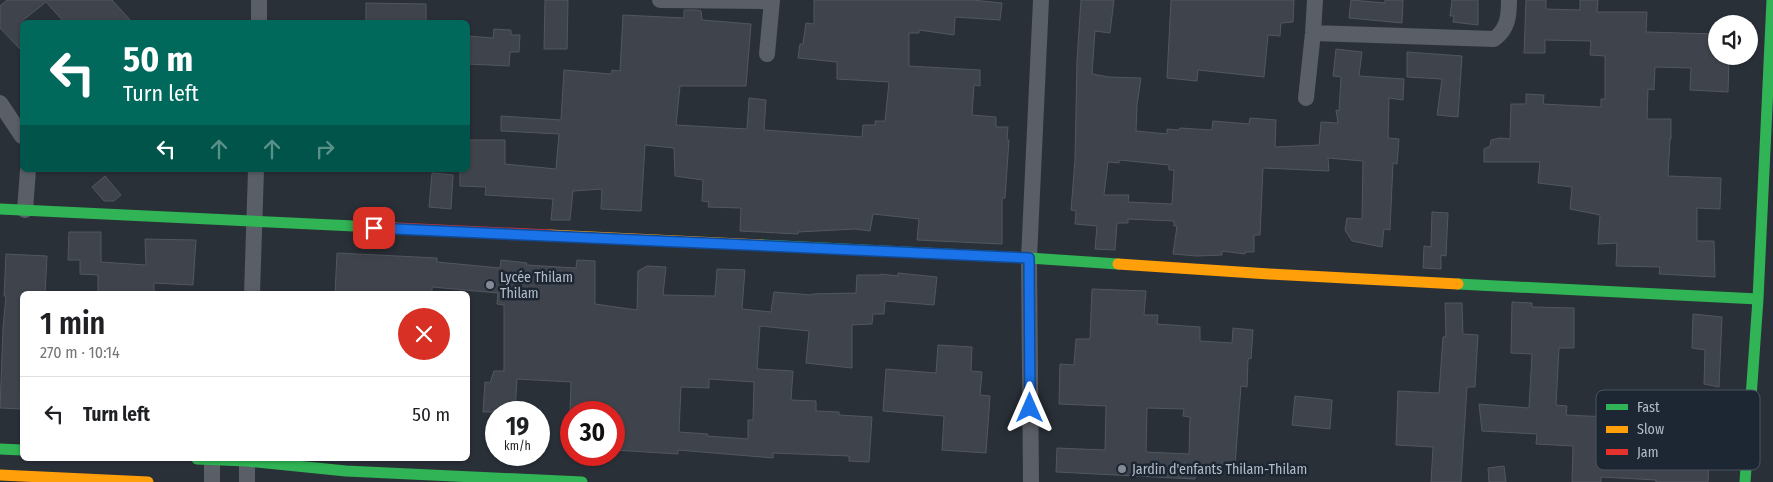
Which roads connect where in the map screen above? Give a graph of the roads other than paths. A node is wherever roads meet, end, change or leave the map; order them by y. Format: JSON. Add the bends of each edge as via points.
{"nodes":[{"id":1,"x":259,"y":0,"type":"edge"},
{"id":2,"x":660,"y":0,"type":"edge"},
{"id":3,"x":1041,"y":0,"type":"edge"},
{"id":4,"x":1315,"y":0,"type":"edge"},
{"id":5,"x":1509,"y":0,"type":"edge"},
{"id":6,"x":1772,"y":0,"type":"edge"},
{"id":7,"x":772,"y":1,"type":"edge"},
{"id":8,"x":258,"y":20,"type":"edge"},
{"id":9,"x":1313,"y":33,"type":"junction"},
{"id":10,"x":766,"y":54,"type":"dead end"},
{"id":11,"x":1306,"y":98,"type":"dead end"},
{"id":12,"x":0,"y":104,"type":"edge"},
{"id":13,"x":20,"y":133,"type":"edge"},
{"id":14,"x":28,"y":172,"type":"edge"},
{"id":15,"x":256,"y":172,"type":"edge"},
{"id":16,"x":0,"y":209,"type":"edge"},
{"id":17,"x":25,"y":210,"type":"junction"},
{"id":18,"x":254,"y":222,"type":"junction"},
{"id":19,"x":1029,"y":258,"type":"junction"},
{"id":20,"x":252,"y":291,"type":"edge"},
{"id":21,"x":1758,"y":299,"type":"junction"},
{"id":22,"x":1751,"y":390,"type":"edge"},
{"id":23,"x":0,"y":449,"type":"edge"},
{"id":24,"x":20,"y":450,"type":"edge"},
{"id":25,"x":205,"y":461,"type":"edge"},
{"id":26,"x":247,"y":461,"type":"edge"},
{"id":27,"x":256,"y":461,"type":"edge"},
{"id":28,"x":0,"y":475,"type":"edge"},
{"id":29,"x":473,"y":479,"type":"edge"},
{"id":30,"x":148,"y":482,"type":"edge"},
{"id":31,"x":212,"y":482,"type":"edge"},
{"id":32,"x":247,"y":482,"type":"edge"},
{"id":33,"x":582,"y":482,"type":"edge"},
{"id":34,"x":1031,"y":482,"type":"edge"}],
"edges":[{"from":1,"to":8,"type":"street"},
{"from":2,"to":7,"type":"street"},
{"from":3,"to":19,"type":"street"},
{"from":4,"to":9,"type":"street"},
{"from":5,"to":9,"type":"street","via":[[1507,23],[1502,33],[1494,38]]},
{"from":6,"to":21,"type":"street"},
{"from":7,"to":10,"type":"street"},
{"from":9,"to":11,"type":"street"},
{"from":12,"to":13,"type":"street"},
{"from":14,"to":17,"type":"street"},
{"from":15,"to":18,"type":"street"},
{"from":16,"to":17,"type":"street"},
{"from":17,"to":18,"type":"street"},
{"from":18,"to":19,"type":"street"},
{"from":18,"to":20,"type":"street"},
{"from":19,"to":21,"type":"street"},
{"from":19,"to":34,"type":"street"},
{"from":21,"to":22,"type":"street"},
{"from":23,"to":24,"type":"street"},
{"from":25,"to":31,"type":"street"},
{"from":26,"to":32,"type":"street"},
{"from":27,"to":29,"type":"street","via":[[346,471]]},
{"from":28,"to":30,"type":"street"},
{"from":29,"to":33,"type":"street"}]}
